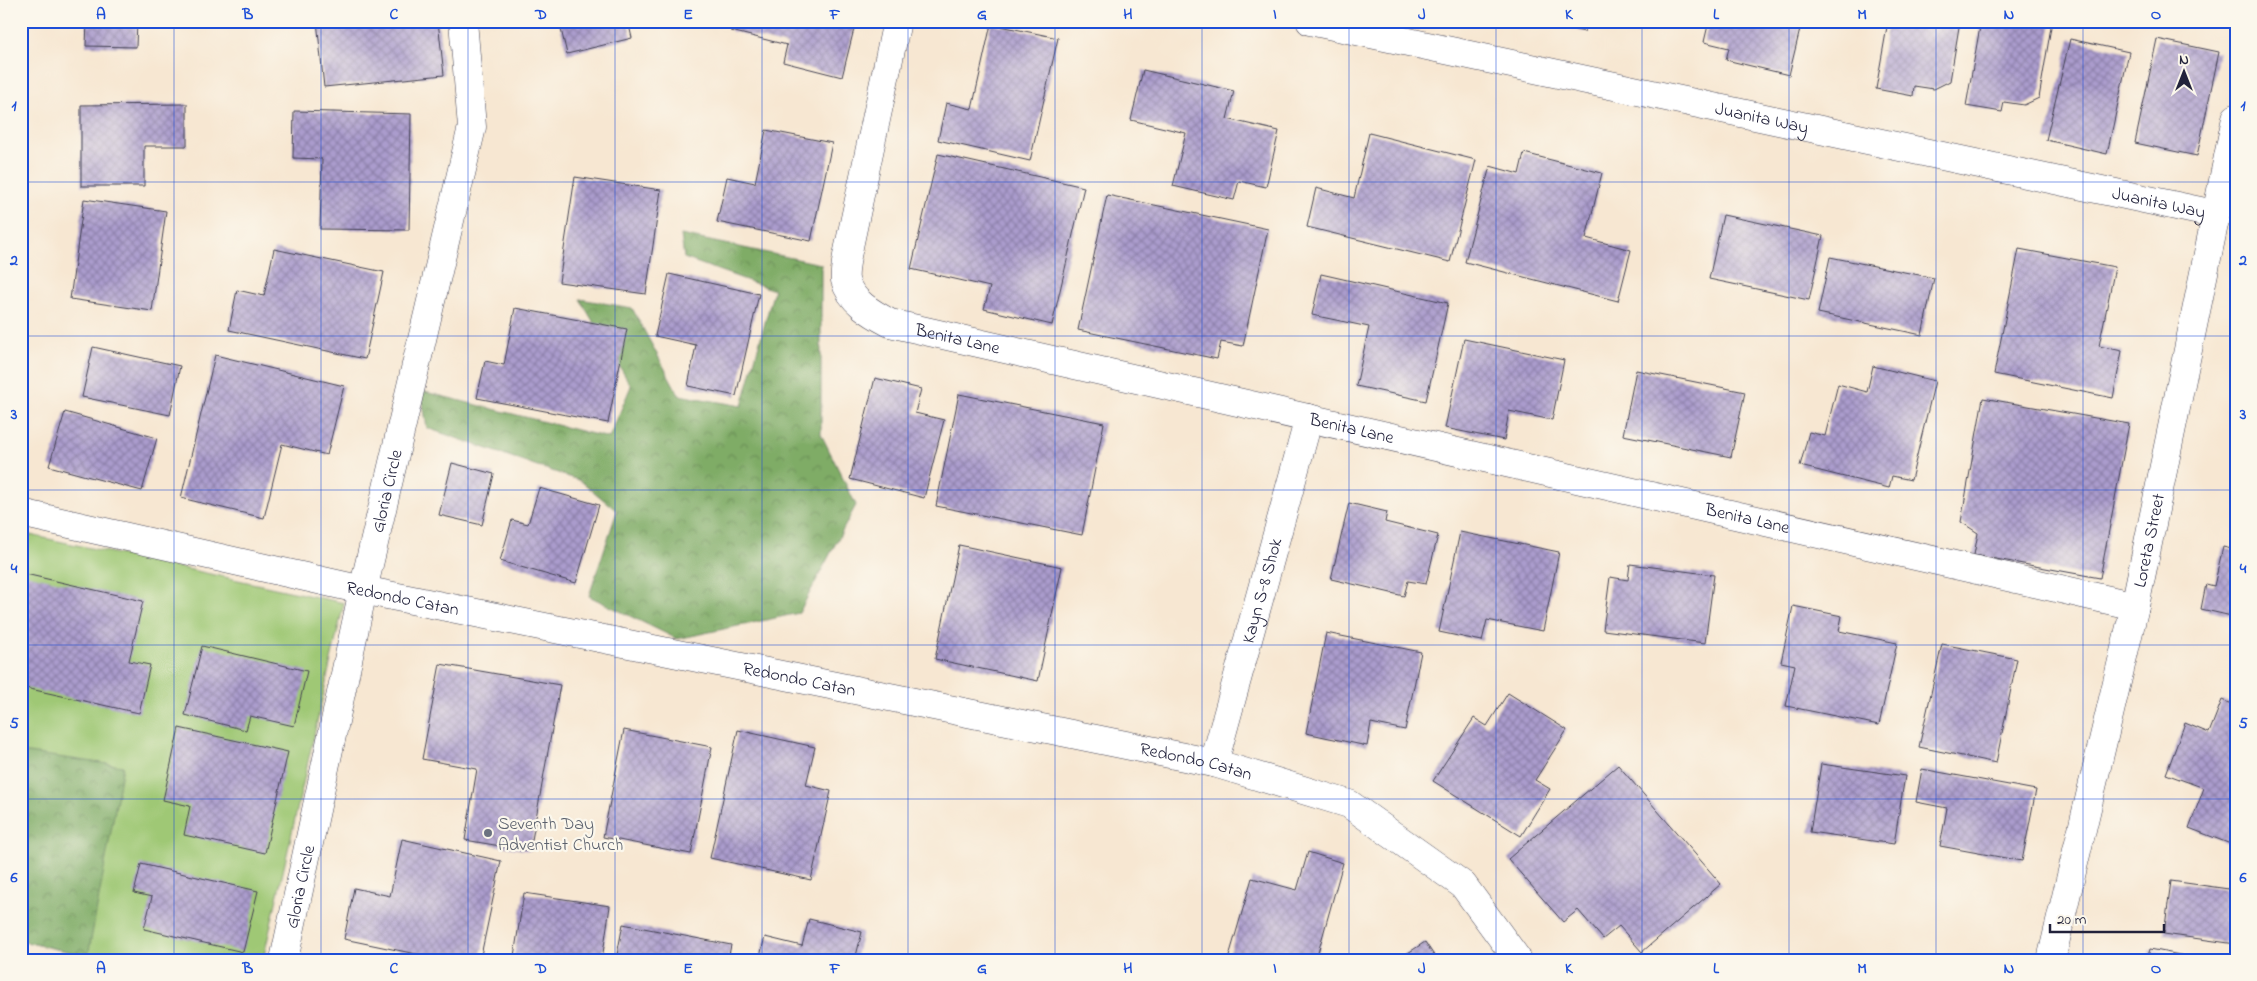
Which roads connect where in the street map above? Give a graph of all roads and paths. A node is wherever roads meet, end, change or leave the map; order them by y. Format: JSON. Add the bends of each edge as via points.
{"nodes":[{"id":1,"x":463,"y":21,"type":"edge"},
{"id":2,"x":897,"y":21,"type":"edge"},
{"id":3,"x":1310,"y":21,"type":"edge"},
{"id":4,"x":2236,"y":118,"type":"edge"},
{"id":5,"x":2214,"y":214,"type":"junction"},
{"id":6,"x":1309,"y":418,"type":"junction"},
{"id":7,"x":21,"y":513,"type":"edge"},
{"id":8,"x":363,"y":590,"type":"junction"},
{"id":9,"x":2135,"y":606,"type":"junction"},
{"id":10,"x":1214,"y":763,"type":"junction"},
{"id":11,"x":284,"y":960,"type":"edge"},
{"id":12,"x":1518,"y":960,"type":"edge"},
{"id":13,"x":2051,"y":960,"type":"edge"}],
"edges":[{"from":1,"to":8,"type":"street","name":"Gloria Circle","via":[[472,127]]},
{"from":2,"to":6,"type":"street","name":"Benita Lane","via":[[847,256],[845,280],[856,299],[871,313],[890,323]]},
{"from":3,"to":5,"type":"street","name":"Juanita Way"},
{"from":4,"to":5,"type":"street","name":"Loreta Street"},
{"from":5,"to":9,"type":"street","name":"Loreta Street"},
{"from":6,"to":9,"type":"street","name":"Benita Lane"},
{"from":6,"to":10,"type":"street","name":"Kayn S-8 Shok"},
{"from":7,"to":8,"type":"street","name":"Redondo Catan"},
{"from":8,"to":10,"type":"street","name":"Redondo Catan"},
{"from":8,"to":11,"type":"street","name":"Gloria Circle"},
{"from":9,"to":13,"type":"street","name":"Loreta Street"},
{"from":10,"to":12,"type":"street","name":"Redondo Catan","via":[[1349,804],[1463,885]]}]}
